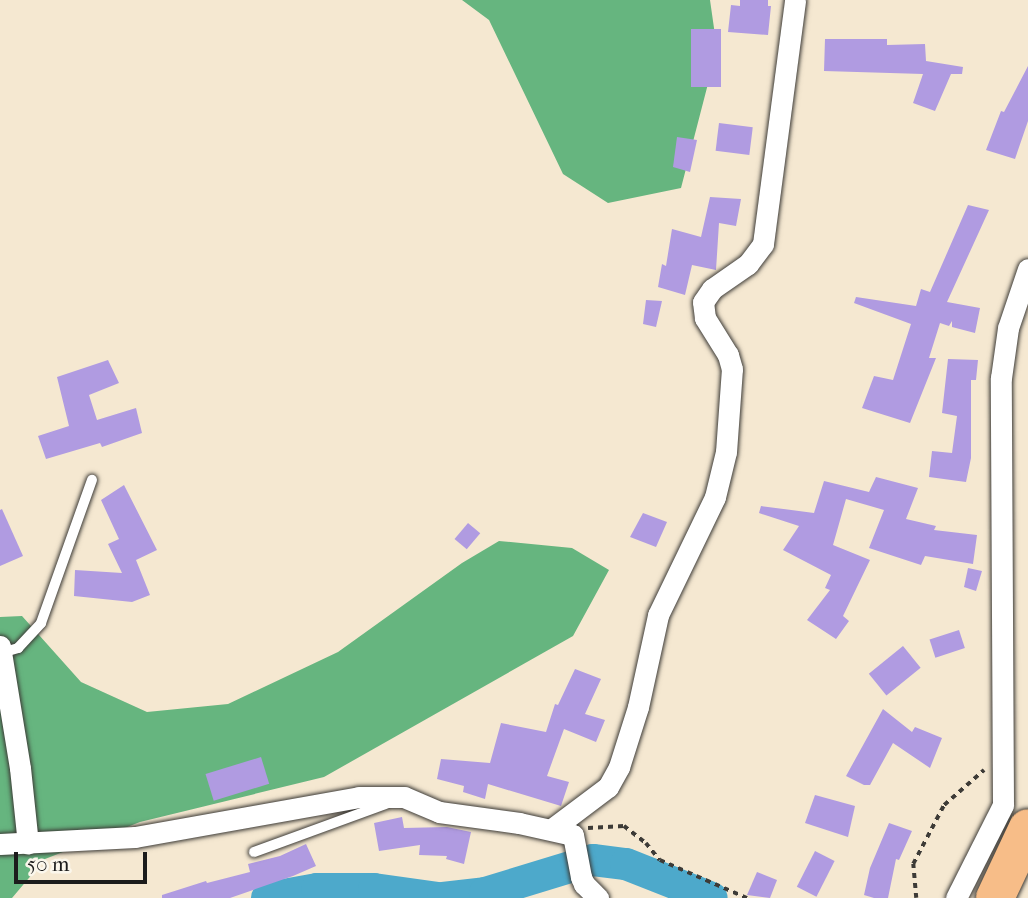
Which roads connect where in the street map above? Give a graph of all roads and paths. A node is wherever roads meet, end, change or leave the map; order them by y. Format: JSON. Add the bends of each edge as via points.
{"nodes":[{"id":1,"x":794,"y":0,"type":"edge"},
{"id":2,"x":1028,"y":270,"type":"edge"},
{"id":3,"x":92,"y":480,"type":"dead end"},
{"id":4,"x":1,"y":649,"type":"edge"},
{"id":5,"x":1002,"y":755,"type":"junction"},
{"id":6,"x":404,"y":797,"type":"junction"},
{"id":7,"x":1028,"y":828,"type":"edge"},
{"id":8,"x":552,"y":829,"type":"junction"},
{"id":9,"x":0,"y":844,"type":"edge"},
{"id":10,"x":28,"y":844,"type":"junction"},
{"id":11,"x":254,"y":852,"type":"dead end"},
{"id":12,"x":957,"y":897,"type":"edge"},
{"id":13,"x":598,"y":898,"type":"edge"},
{"id":14,"x":747,"y":898,"type":"edge"},
{"id":15,"x":916,"y":898,"type":"edge"},
{"id":16,"x":995,"y":898,"type":"edge"}],
"edges":[{"from":1,"to":8,"type":"street","via":[[762,244],[748,264],[712,289],[703,302],[705,318],[732,369],[726,452],[715,497],[658,615],[638,708],[619,767],[608,787]]},
{"from":2,"to":5,"type":"street","via":[[1008,328],[1001,377]]},
{"from":3,"to":4,"type":"lane","via":[[41,623],[18,648]]},
{"from":4,"to":10,"type":"street"},
{"from":5,"to":12,"type":"street","via":[[1003,805]]},
{"from":5,"to":15,"type":"path","via":[[944,805],[913,864]]},
{"from":6,"to":8,"type":"street","via":[[439,812]]},
{"from":6,"to":10,"type":"street","via":[[359,797],[135,837]]},
{"from":6,"to":11,"type":"lane"},
{"from":7,"to":16,"type":"highway"},
{"from":8,"to":13,"type":"street","via":[[573,835],[580,877]]},
{"from":8,"to":14,"type":"path","via":[[624,826],[660,860]]},
{"from":9,"to":10,"type":"street"}]}
